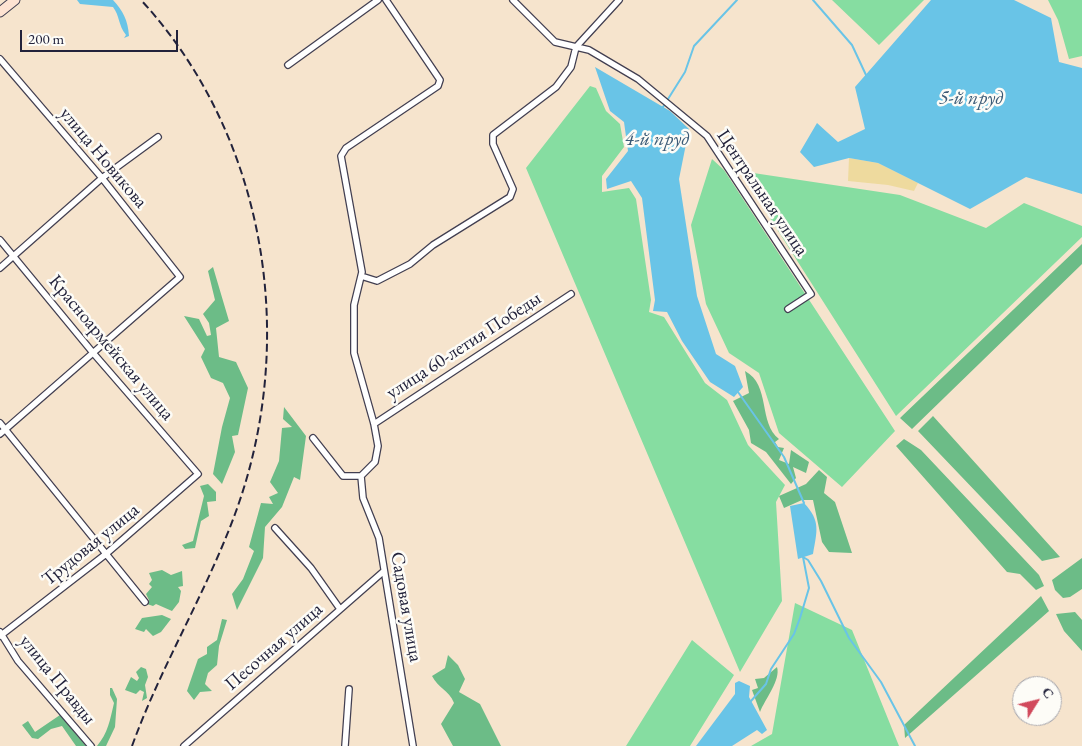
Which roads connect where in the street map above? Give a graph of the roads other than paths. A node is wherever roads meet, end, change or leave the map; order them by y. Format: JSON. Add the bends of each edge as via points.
{"nodes":[{"id":1,"x":14,"y":0,"type":"edge"},
{"id":2,"x":378,"y":0,"type":"edge"},
{"id":3,"x":386,"y":0,"type":"edge"},
{"id":4,"x":513,"y":0,"type":"edge"},
{"id":5,"x":619,"y":0,"type":"edge"},
{"id":6,"x":0,"y":12,"type":"edge"},
{"id":7,"x":576,"y":47,"type":"junction"},
{"id":8,"x":0,"y":59,"type":"edge"},
{"id":9,"x":288,"y":66,"type":"dead end"},
{"id":10,"x":158,"y":137,"type":"dead end"},
{"id":11,"x":102,"y":178,"type":"junction"},
{"id":12,"x":0,"y":240,"type":"edge"},
{"id":13,"x":14,"y":256,"type":"junction"},
{"id":14,"x":0,"y":268,"type":"edge"},
{"id":15,"x":361,"y":276,"type":"junction"},
{"id":16,"x":571,"y":294,"type":"dead end"},
{"id":17,"x":788,"y":309,"type":"dead end"},
{"id":18,"x":94,"y":354,"type":"junction"},
{"id":19,"x":0,"y":423,"type":"edge"},
{"id":20,"x":374,"y":424,"type":"junction"},
{"id":21,"x":6,"y":430,"type":"junction"},
{"id":22,"x":0,"y":434,"type":"edge"},
{"id":23,"x":313,"y":438,"type":"dead end"},
{"id":24,"x":198,"y":474,"type":"joint"},
{"id":25,"x":361,"y":476,"type":"junction"},
{"id":26,"x":275,"y":528,"type":"dead end"},
{"id":27,"x":106,"y":554,"type":"junction"},
{"id":28,"x":384,"y":570,"type":"junction"},
{"id":29,"x":145,"y":602,"type":"dead end"},
{"id":30,"x":340,"y":609,"type":"junction"},
{"id":31,"x":1,"y":635,"type":"edge"},
{"id":32,"x":348,"y":689,"type":"dead end"},
{"id":33,"x":91,"y":746,"type":"edge"},
{"id":34,"x":184,"y":746,"type":"edge"},
{"id":35,"x":344,"y":746,"type":"edge"},
{"id":36,"x":413,"y":746,"type":"edge"}],
"edges":[{"from":1,"to":6,"type":"main road"},
{"from":2,"to":9,"type":"street"},
{"from":3,"to":15,"type":"street","via":[[440,80],[438,86],[346,148],[341,156],[360,253]]},
{"from":4,"to":7,"type":"street","name":"Центральная улица","via":[[555,42]]},
{"from":5,"to":7,"type":"street"},
{"from":7,"to":15,"type":"street","via":[[571,67],[556,87],[493,135],[493,144],[513,189],[510,197],[433,245],[410,264],[377,282]]},
{"from":7,"to":17,"type":"street","name":"Центральная улица","via":[[589,50],[638,79],[707,136],[811,294]]},
{"from":8,"to":11,"type":"street","name":"улица Новикова"},
{"from":10,"to":11,"type":"street"},
{"from":11,"to":13,"type":"street"},
{"from":11,"to":18,"type":"street","name":"улица Новикова","via":[[180,277]]},
{"from":12,"to":13,"type":"street","name":"Красноармейская улица"},
{"from":13,"to":14,"type":"street"},
{"from":13,"to":18,"type":"street","name":"Красноармейская улица"},
{"from":15,"to":20,"type":"street","via":[[354,305],[354,353]]},
{"from":16,"to":20,"type":"street","name":"улица 60-летия Победы"},
{"from":18,"to":21,"type":"street"},
{"from":18,"to":24,"type":"street","name":"Красноармейская улица"},
{"from":19,"to":21,"type":"street"},
{"from":20,"to":25,"type":"street","via":[[378,446],[375,462]]},
{"from":21,"to":22,"type":"street"},
{"from":21,"to":27,"type":"street"},
{"from":23,"to":25,"type":"street","via":[[343,476]]},
{"from":24,"to":27,"type":"street","name":"Трудовая улица"},
{"from":25,"to":28,"type":"street","name":"Садовая улица","via":[[363,498],[379,538]]},
{"from":26,"to":30,"type":"street","via":[[311,568]]},
{"from":27,"to":29,"type":"street"},
{"from":27,"to":31,"type":"street","name":"Трудовая улица"},
{"from":28,"to":30,"type":"street","name":"Песочная улица"},
{"from":28,"to":36,"type":"street","name":"Садовая улица"},
{"from":30,"to":34,"type":"street","name":"Песочная улица"},
{"from":31,"to":33,"type":"street","name":"улица Правды","via":[[18,661]]},
{"from":32,"to":35,"type":"street"}]}
